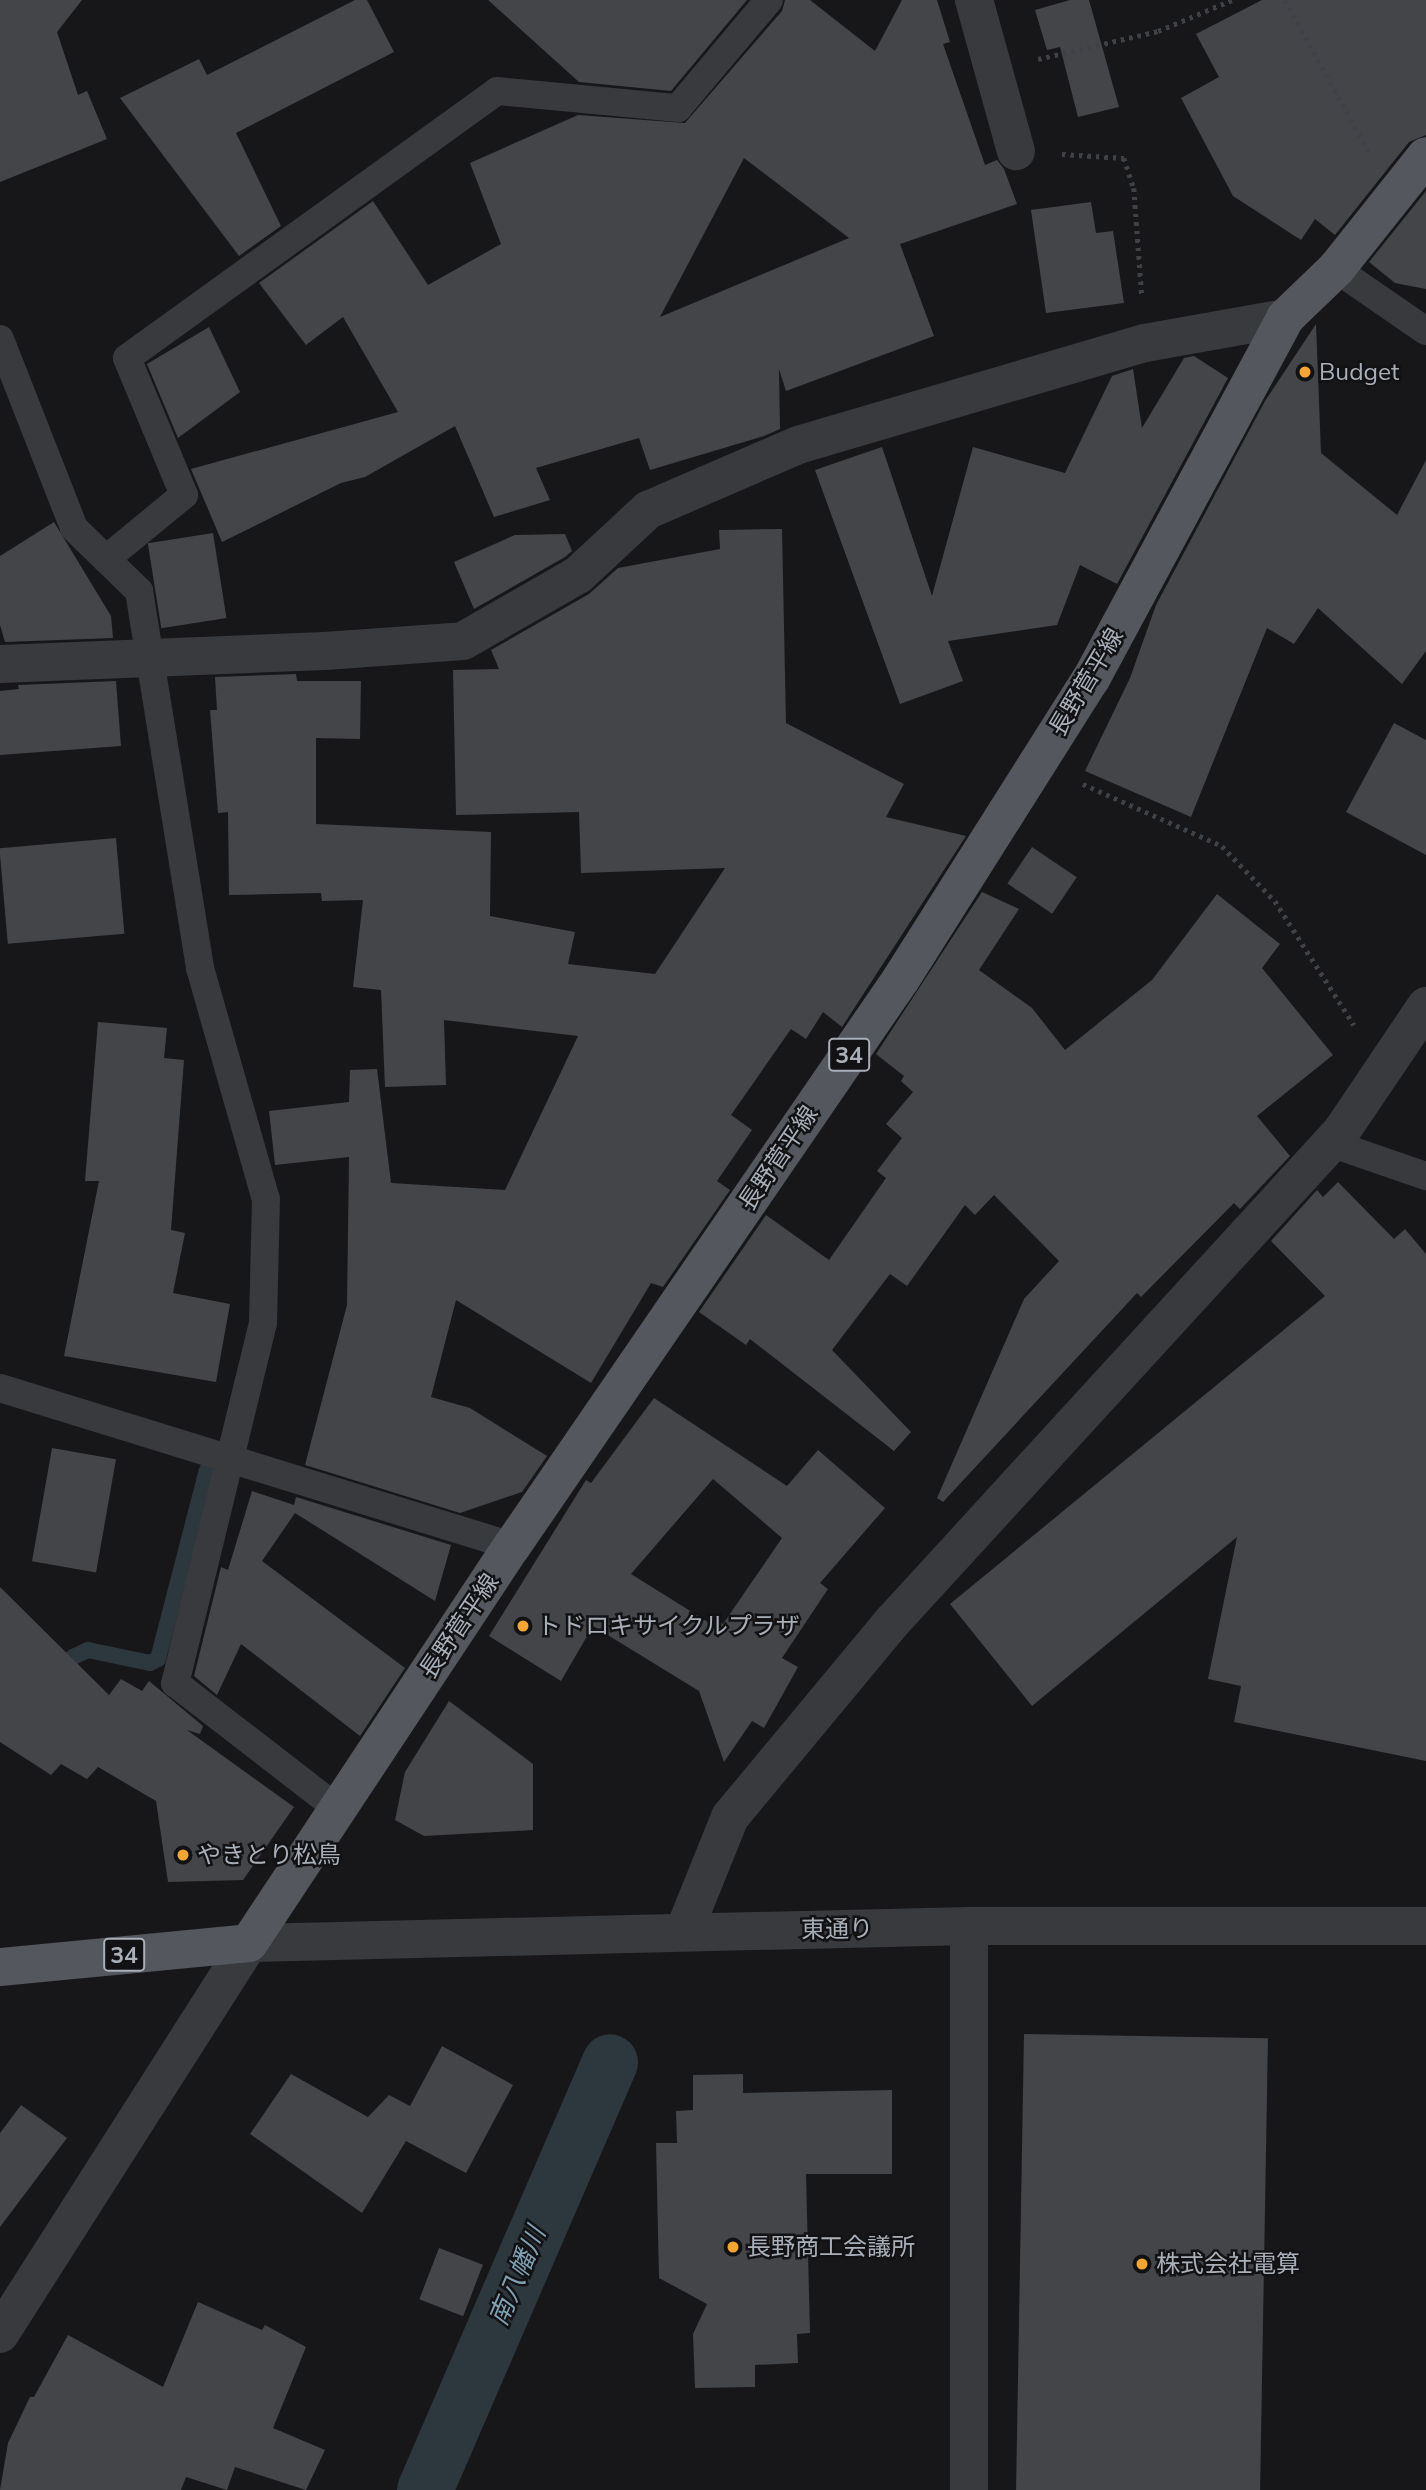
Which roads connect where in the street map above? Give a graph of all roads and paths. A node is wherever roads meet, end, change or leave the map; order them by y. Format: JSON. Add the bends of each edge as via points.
{"nodes":[{"id":1,"x":769,"y":0,"type":"edge"},
{"id":2,"x":974,"y":0,"type":"edge"},
{"id":3,"x":1232,"y":0,"type":"edge"},
{"id":4,"x":1284,"y":0,"type":"edge"},
{"id":5,"x":993,"y":70,"type":"junction"},
{"id":6,"x":1016,"y":151,"type":"joint"},
{"id":7,"x":1426,"y":156,"type":"edge"},
{"id":8,"x":1394,"y":197,"type":"junction"},
{"id":9,"x":1336,"y":269,"type":"junction"},
{"id":10,"x":1285,"y":318,"type":"junction"},
{"id":11,"x":1426,"y":331,"type":"edge"},
{"id":12,"x":0,"y":339,"type":"edge"},
{"id":13,"x":1145,"y":344,"type":"junction"},
{"id":14,"x":106,"y":559,"type":"junction"},
{"id":15,"x":151,"y":658,"type":"junction"},
{"id":16,"x":0,"y":664,"type":"edge"},
{"id":17,"x":1036,"y":765,"type":"junction"},
{"id":18,"x":1426,"y":1006,"type":"edge"},
{"id":19,"x":1382,"y":1070,"type":"junction"},
{"id":20,"x":1330,"y":1143,"type":"junction"},
{"id":21,"x":1426,"y":1176,"type":"edge"},
{"id":22,"x":0,"y":1388,"type":"edge"},
{"id":23,"x":228,"y":1456,"type":"junction"},
{"id":24,"x":512,"y":1546,"type":"junction"},
{"id":25,"x":337,"y":1808,"type":"junction"},
{"id":26,"x":969,"y":1926,"type":"junction"},
{"id":27,"x":1426,"y":1926,"type":"edge"},
{"id":28,"x":684,"y":1931,"type":"junction"},
{"id":29,"x":249,"y":1943,"type":"junction"},
{"id":30,"x":0,"y":1967,"type":"edge"},
{"id":31,"x":0,"y":2334,"type":"edge"},
{"id":32,"x":969,"y":2490,"type":"edge"}],
"edges":[{"from":1,"to":14,"type":"lane","via":[[678,108],[497,91],[127,358],[184,495]]},
{"from":2,"to":5,"type":"street"},
{"from":3,"to":5,"type":"path","via":[[1158,31]]},
{"from":4,"to":8,"type":"path"},
{"from":5,"to":6,"type":"street"},
{"from":6,"to":13,"type":"path","via":[[1124,158],[1134,188]]},
{"from":7,"to":8,"type":"main road","name":"長野菅平線","number":"34"},
{"from":8,"to":9,"type":"main road","name":"長野菅平線","number":"34"},
{"from":9,"to":10,"type":"main road","name":"長野菅平線","number":"34"},
{"from":9,"to":11,"type":"lane"},
{"from":10,"to":13,"type":"street"},
{"from":10,"to":17,"type":"main road","name":"長野菅平線","number":"34","via":[[1091,679]]},
{"from":12,"to":14,"type":"lane","via":[[74,528]]},
{"from":13,"to":15,"type":"street","via":[[773,456],[648,510],[579,575],[463,641]]},
{"from":14,"to":15,"type":"lane","via":[[139,590]]},
{"from":15,"to":16,"type":"street"},
{"from":15,"to":23,"type":"lane","via":[[201,968],[266,1199],[263,1323]]},
{"from":17,"to":19,"type":"path","via":[[1222,846],[1275,901]]},
{"from":17,"to":24,"type":"main road","name":"長野菅平線","number":"34","via":[[901,979]]},
{"from":18,"to":19,"type":"street"},
{"from":19,"to":20,"type":"street"},
{"from":20,"to":21,"type":"lane"},
{"from":20,"to":28,"type":"street","via":[[891,1622],[801,1728],[730,1816]]},
{"from":22,"to":23,"type":"lane"},
{"from":23,"to":24,"type":"lane"},
{"from":23,"to":25,"type":"lane","via":[[175,1683]]},
{"from":24,"to":25,"type":"main road","name":"長野菅平線","number":"34"},
{"from":25,"to":29,"type":"main road","name":"長野菅平線","number":"34"},
{"from":26,"to":27,"type":"street","name":"東通り"},
{"from":26,"to":28,"type":"street","name":"東通り"},
{"from":26,"to":32,"type":"street"},
{"from":28,"to":29,"type":"street","name":"東通り"},
{"from":29,"to":30,"type":"main road","number":"34"},
{"from":29,"to":31,"type":"street"}]}
